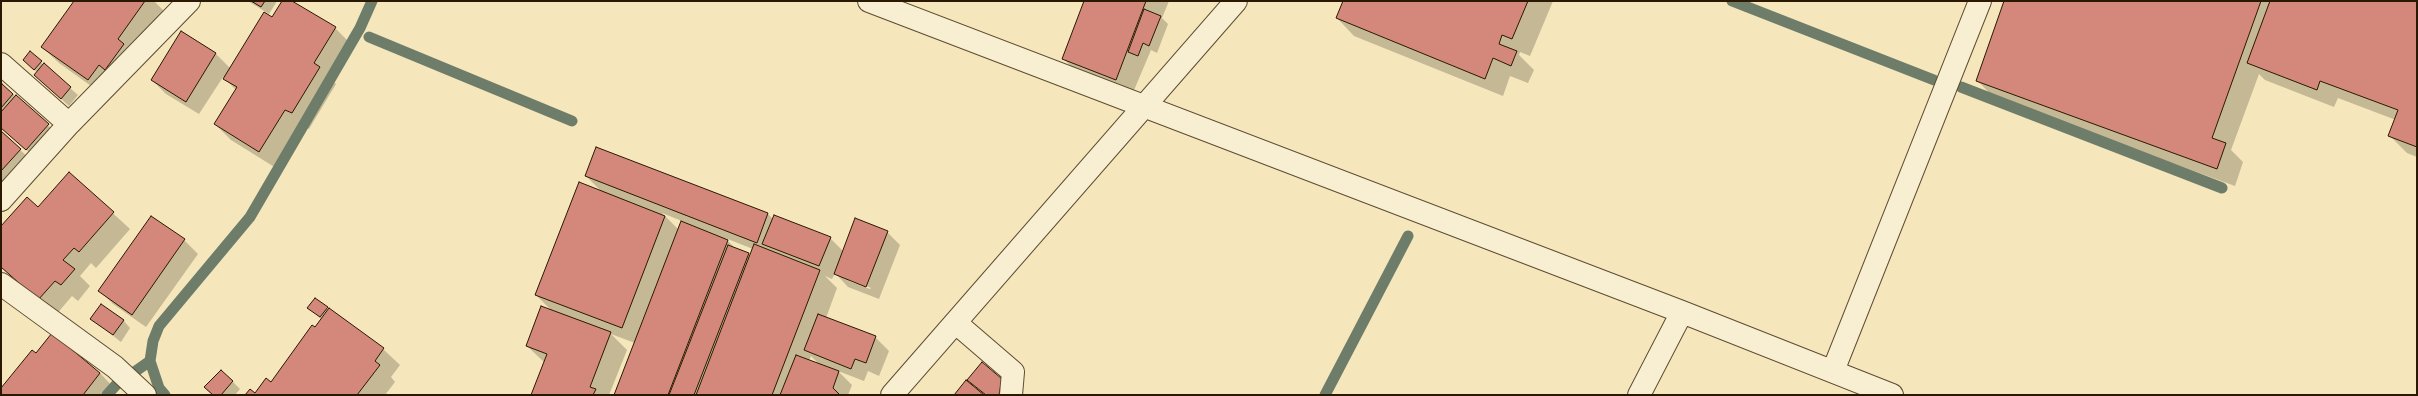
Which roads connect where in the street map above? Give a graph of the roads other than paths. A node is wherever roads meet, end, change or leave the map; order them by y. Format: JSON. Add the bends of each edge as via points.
{"nodes":[{"id":1,"x":189,"y":1,"type":"edge"},
{"id":2,"x":869,"y":1,"type":"edge"},
{"id":3,"x":1236,"y":1,"type":"edge"},
{"id":4,"x":1980,"y":1,"type":"edge"},
{"id":5,"x":1,"y":64,"type":"edge"},
{"id":6,"x":1145,"y":106,"type":"junction"},
{"id":7,"x":69,"y":124,"type":"junction"},
{"id":8,"x":1,"y":200,"type":"edge"},
{"id":9,"x":1,"y":284,"type":"edge"},
{"id":10,"x":1682,"y":312,"type":"junction"},
{"id":11,"x":956,"y":323,"type":"junction"},
{"id":12,"x":1833,"y":371,"type":"junction"},
{"id":13,"x":140,"y":390,"type":"edge"},
{"id":14,"x":892,"y":395,"type":"edge"},
{"id":15,"x":1011,"y":395,"type":"edge"},
{"id":16,"x":1639,"y":395,"type":"edge"},
{"id":17,"x":1892,"y":395,"type":"edge"}],
"edges":[{"from":1,"to":7,"type":"street"},
{"from":2,"to":6,"type":"street"},
{"from":3,"to":6,"type":"street"},
{"from":4,"to":12,"type":"street"},
{"from":5,"to":7,"type":"street"},
{"from":6,"to":10,"type":"street"},
{"from":6,"to":11,"type":"street"},
{"from":7,"to":8,"type":"street"},
{"from":9,"to":13,"type":"street","via":[[116,367]]},
{"from":10,"to":12,"type":"street"},
{"from":10,"to":16,"type":"street"},
{"from":11,"to":14,"type":"street"},
{"from":11,"to":15,"type":"street","via":[[1013,372]]},
{"from":12,"to":17,"type":"street"}]}
